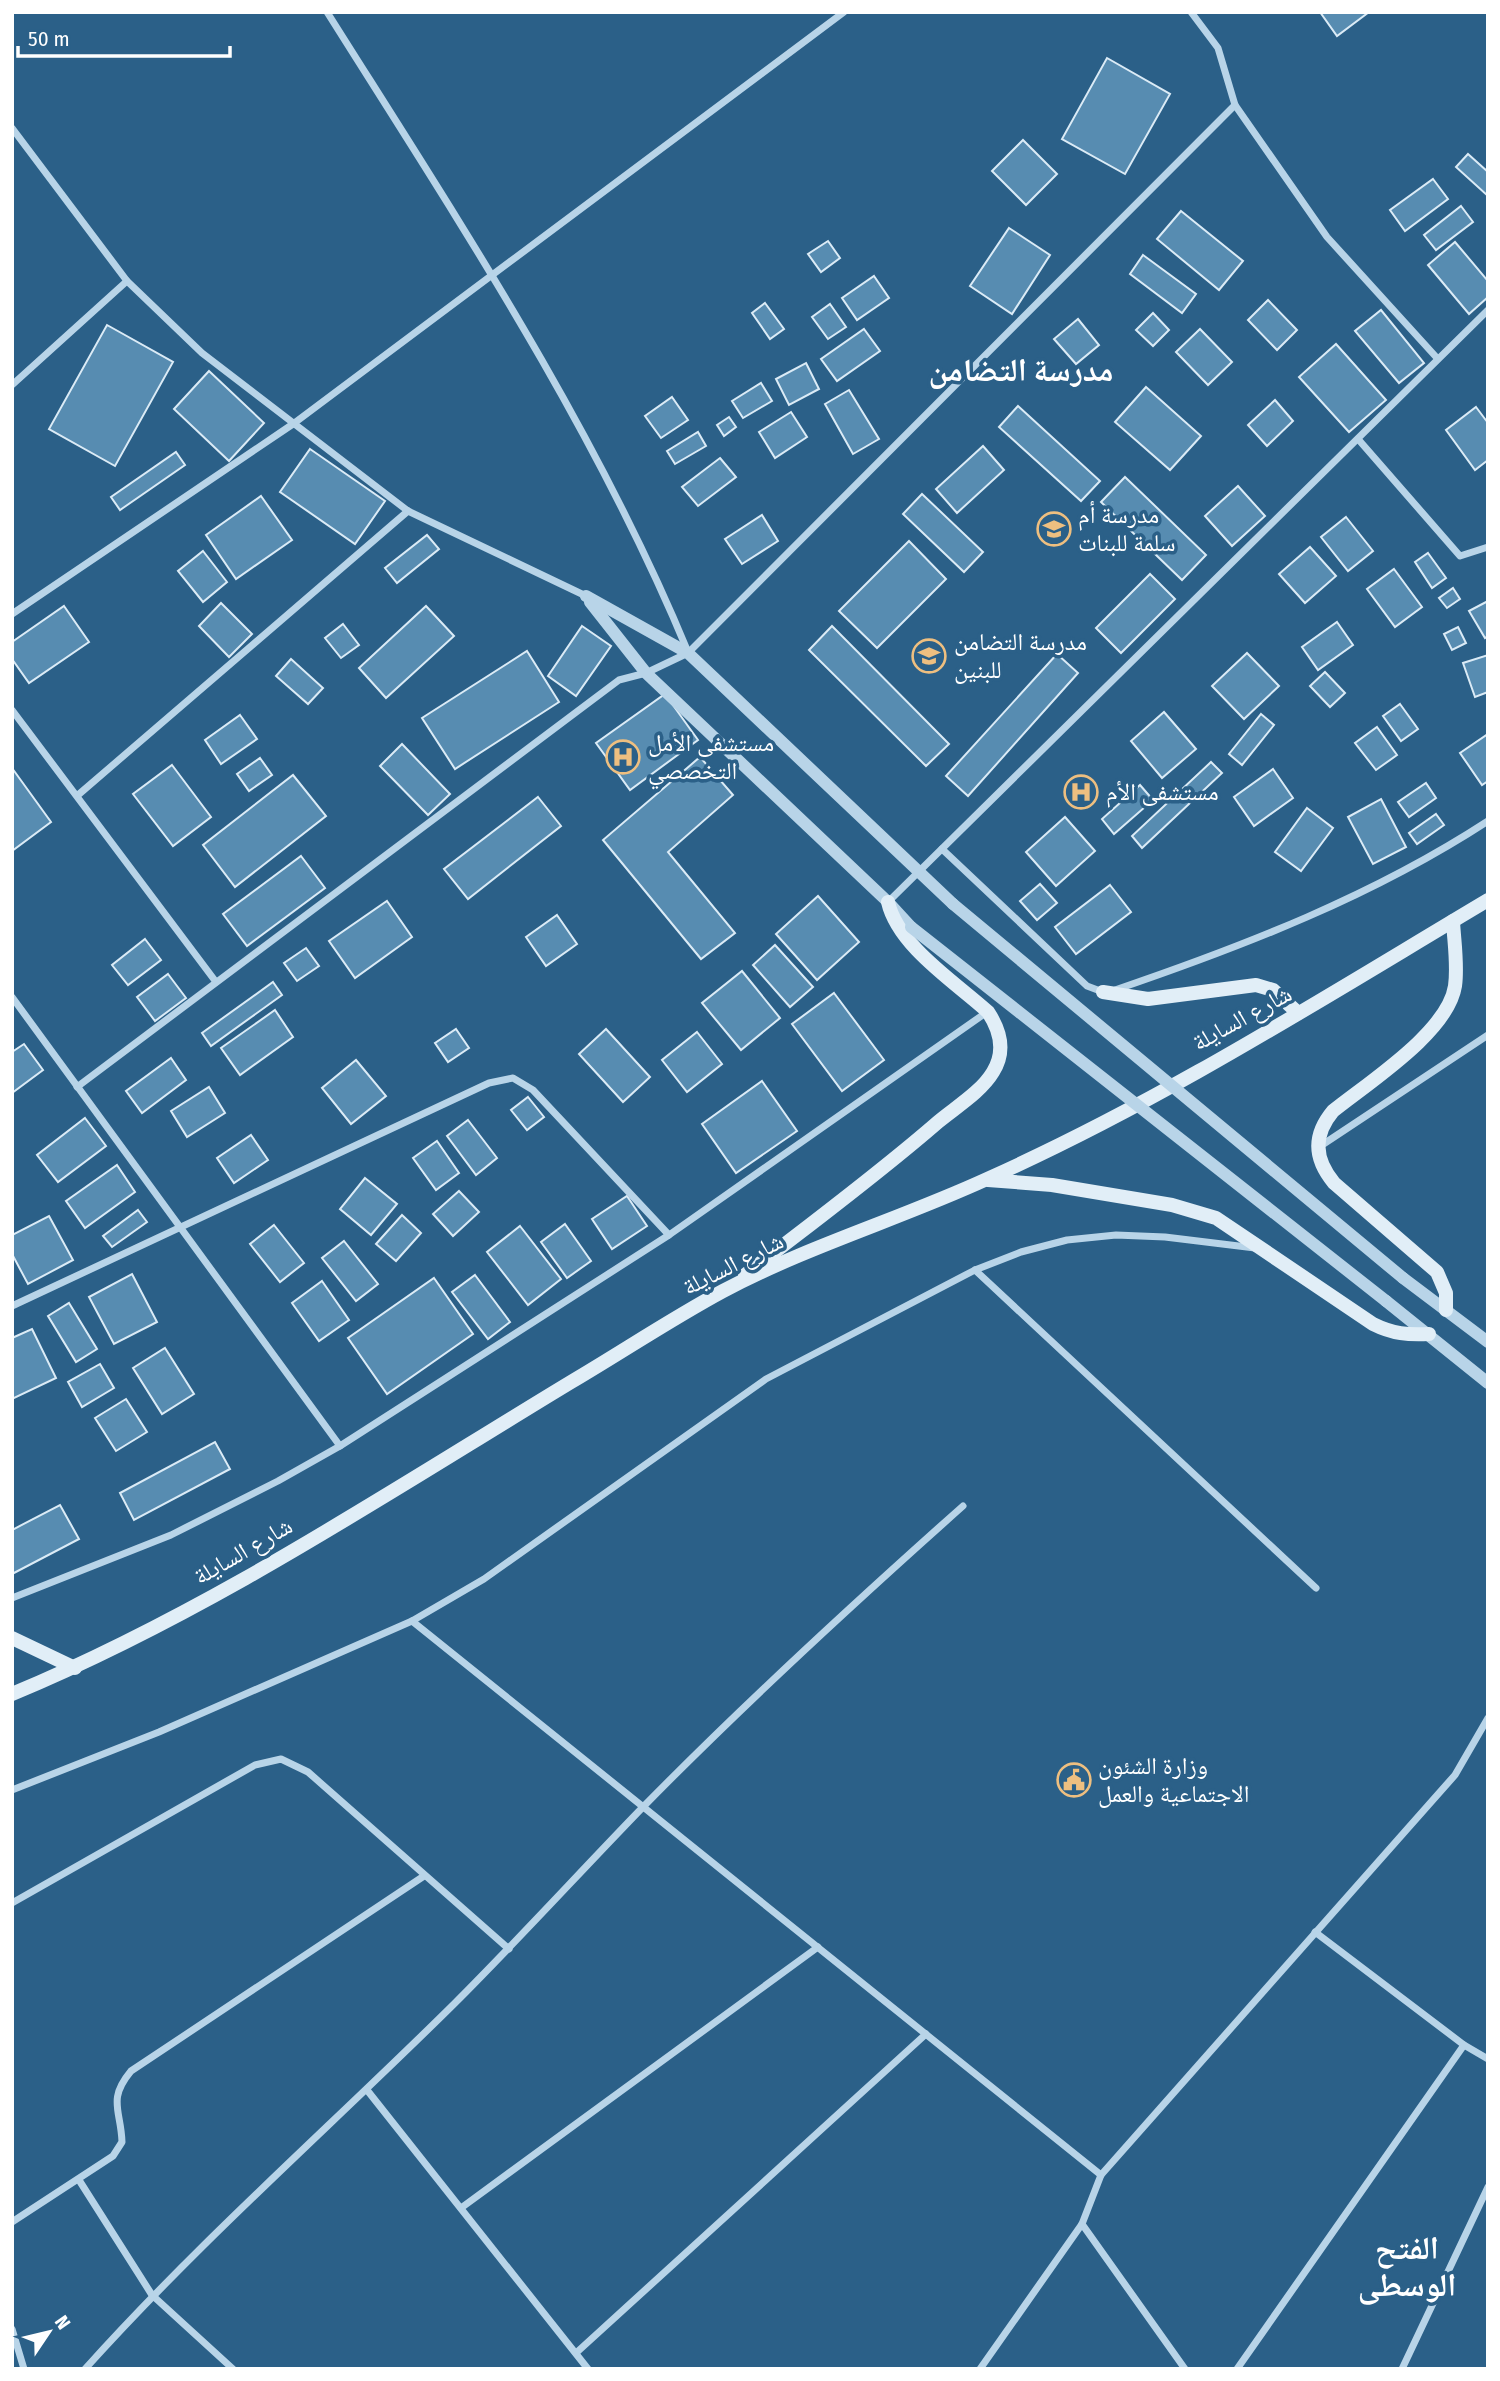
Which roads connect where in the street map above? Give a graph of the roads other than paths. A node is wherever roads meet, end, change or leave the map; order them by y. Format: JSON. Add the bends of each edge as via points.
{"nodes":[{"id":1,"x":327,"y":12,"type":"edge"},
{"id":2,"x":844,"y":12,"type":"edge"},
{"id":3,"x":1191,"y":12,"type":"edge"},
{"id":4,"x":1235,"y":105,"type":"junction"},
{"id":5,"x":12,"y":128,"type":"edge"},
{"id":6,"x":491,"y":273,"type":"junction"},
{"id":7,"x":127,"y":281,"type":"junction"},
{"id":8,"x":1488,"y":310,"type":"edge"},
{"id":9,"x":1437,"y":358,"type":"junction"},
{"id":10,"x":12,"y":386,"type":"edge"},
{"id":11,"x":293,"y":424,"type":"junction"},
{"id":12,"x":1358,"y":439,"type":"junction"},
{"id":13,"x":408,"y":511,"type":"junction"},
{"id":14,"x":1488,"y":547,"type":"edge"},
{"id":15,"x":586,"y":596,"type":"junction"},
{"id":16,"x":12,"y":614,"type":"edge"},
{"id":17,"x":688,"y":653,"type":"junction"},
{"id":18,"x":646,"y":673,"type":"junction"},
{"id":19,"x":12,"y":710,"type":"edge"},
{"id":20,"x":78,"y":795,"type":"junction"},
{"id":21,"x":1488,"y":821,"type":"edge"},
{"id":22,"x":942,"y":849,"type":"junction"},
{"id":23,"x":919,"y":872,"type":"junction"},
{"id":24,"x":1488,"y":900,"type":"edge"},
{"id":25,"x":888,"y":902,"type":"junction"},
{"id":26,"x":1453,"y":921,"type":"junction"},
{"id":27,"x":216,"y":982,"type":"junction"},
{"id":28,"x":1103,"y":992,"type":"junction"},
{"id":29,"x":12,"y":998,"type":"edge"},
{"id":30,"x":988,"y":1012,"type":"junction"},
{"id":31,"x":1298,"y":1013,"type":"junction"},
{"id":32,"x":1488,"y":1035,"type":"edge"},
{"id":33,"x":77,"y":1087,"type":"junction"},
{"id":34,"x":1317,"y":1148,"type":"junction"},
{"id":35,"x":987,"y":1180,"type":"junction"},
{"id":36,"x":178,"y":1227,"type":"junction"},
{"id":37,"x":669,"y":1235,"type":"junction"},
{"id":38,"x":1266,"y":1250,"type":"junction"},
{"id":39,"x":975,"y":1270,"type":"junction"},
{"id":40,"x":724,"y":1291,"type":"junction"},
{"id":41,"x":12,"y":1306,"type":"edge"},
{"id":42,"x":1446,"y":1310,"type":"junction"},
{"id":43,"x":1429,"y":1334,"type":"junction"},
{"id":44,"x":1488,"y":1342,"type":"edge"},
{"id":45,"x":1488,"y":1383,"type":"edge"},
{"id":46,"x":340,"y":1446,"type":"junction"},
{"id":47,"x":963,"y":1506,"type":"dead end"},
{"id":48,"x":1316,"y":1588,"type":"dead end"},
{"id":49,"x":12,"y":1598,"type":"edge"},
{"id":50,"x":412,"y":1621,"type":"junction"},
{"id":51,"x":12,"y":1638,"type":"edge"},
{"id":52,"x":75,"y":1668,"type":"junction"},
{"id":53,"x":12,"y":1694,"type":"edge"},
{"id":54,"x":1488,"y":1718,"type":"edge"},
{"id":55,"x":12,"y":1790,"type":"edge"},
{"id":56,"x":643,"y":1807,"type":"junction"},
{"id":57,"x":424,"y":1876,"type":"junction"},
{"id":58,"x":12,"y":1903,"type":"edge"},
{"id":59,"x":1315,"y":1932,"type":"junction"},
{"id":60,"x":818,"y":1947,"type":"junction"},
{"id":61,"x":509,"y":1949,"type":"junction"},
{"id":62,"x":926,"y":2034,"type":"junction"},
{"id":63,"x":1464,"y":2045,"type":"junction"},
{"id":64,"x":1488,"y":2059,"type":"edge"},
{"id":65,"x":367,"y":2090,"type":"junction"},
{"id":66,"x":1101,"y":2175,"type":"junction"},
{"id":67,"x":79,"y":2180,"type":"junction"},
{"id":68,"x":1488,"y":2187,"type":"edge"},
{"id":69,"x":461,"y":2208,"type":"junction"},
{"id":70,"x":12,"y":2222,"type":"edge"},
{"id":71,"x":1083,"y":2224,"type":"junction"},
{"id":72,"x":152,"y":2295,"type":"junction"},
{"id":73,"x":12,"y":2329,"type":"edge"},
{"id":74,"x":576,"y":2353,"type":"junction"},
{"id":75,"x":24,"y":2369,"type":"edge"},
{"id":76,"x":85,"y":2369,"type":"edge"},
{"id":77,"x":233,"y":2369,"type":"edge"},
{"id":78,"x":588,"y":2369,"type":"edge"},
{"id":79,"x":981,"y":2369,"type":"edge"},
{"id":80,"x":1185,"y":2369,"type":"edge"},
{"id":81,"x":1237,"y":2369,"type":"edge"},
{"id":82,"x":1402,"y":2369,"type":"edge"}],
"edges":[{"from":1,"to":6,"type":"street"},
{"from":2,"to":6,"type":"street"},
{"from":3,"to":4,"type":"street","via":[[1218,48]]},
{"from":4,"to":9,"type":"street","via":[[1327,237]]},
{"from":4,"to":17,"type":"street"},
{"from":5,"to":7,"type":"street"},
{"from":6,"to":11,"type":"street"},
{"from":6,"to":17,"type":"street","via":[[603,468],[651,563]]},
{"from":7,"to":10,"type":"street"},
{"from":7,"to":11,"type":"street","via":[[202,353]]},
{"from":8,"to":9,"type":"street"},
{"from":9,"to":12,"type":"street"},
{"from":11,"to":13,"type":"street"},
{"from":11,"to":16,"type":"street"},
{"from":12,"to":14,"type":"street","via":[[1460,556]]},
{"from":12,"to":22,"type":"street"},
{"from":13,"to":15,"type":"street"},
{"from":13,"to":20,"type":"street"},
{"from":15,"to":17,"type":"street"},
{"from":15,"to":18,"type":"street"},
{"from":17,"to":18,"type":"street"},
{"from":17,"to":23,"type":"street"},
{"from":18,"to":25,"type":"street"},
{"from":18,"to":27,"type":"street","via":[[619,680]]},
{"from":19,"to":20,"type":"street"},
{"from":20,"to":27,"type":"street"},
{"from":21,"to":28,"type":"street","via":[[1394,875],[1303,919],[1210,958]]},
{"from":22,"to":23,"type":"street"},
{"from":22,"to":28,"type":"street","via":[[1087,986]]},
{"from":23,"to":25,"type":"street"},
{"from":23,"to":42,"type":"street","bridge":true},
{"from":24,"to":26,"type":"main road","name":"شارع السايلة"},
{"from":25,"to":30,"type":"main road","via":[[905,937]]},
{"from":25,"to":43,"type":"street","bridge":true,"via":[[911,927]]},
{"from":26,"to":31,"type":"main road","name":"شارع السايلة"},
{"from":26,"to":34,"type":"main road","via":[[1455,985],[1450,1004],[1425,1035],[1334,1111],[1324,1122]]},
{"from":27,"to":33,"type":"street"},
{"from":28,"to":31,"type":"main road","via":[[1148,999],[1256,985],[1273,990]]},
{"from":29,"to":33,"type":"street"},
{"from":30,"to":37,"type":"street"},
{"from":30,"to":40,"type":"main road","via":[[1001,1040],[1000,1057],[984,1084]]},
{"from":31,"to":35,"type":"main road","name":"شارع السايلة","via":[[1097,1125]]},
{"from":32,"to":34,"type":"street"},
{"from":33,"to":36,"type":"street"},
{"from":34,"to":42,"type":"main road","via":[[1334,1183],[1437,1272],[1446,1293]]},
{"from":35,"to":38,"type":"main road","via":[[1052,1185],[1199,1212]]},
{"from":35,"to":40,"type":"main road","name":"شارع السايلة","via":[[805,1252]]},
{"from":36,"to":37,"type":"street","via":[[489,1083],[513,1079],[533,1090]]},
{"from":36,"to":41,"type":"street"},
{"from":36,"to":46,"type":"street"},
{"from":37,"to":46,"type":"street"},
{"from":38,"to":39,"type":"street","via":[[1116,1235],[1068,1240]]},
{"from":38,"to":43,"type":"main road","via":[[1388,1332]]},
{"from":39,"to":48,"type":"street"},
{"from":39,"to":50,"type":"street","via":[[766,1379],[484,1579]]},
{"from":40,"to":52,"type":"main road","name":"شارع السايلة","via":[[288,1552]]},
{"from":42,"to":44,"type":"street"},
{"from":43,"to":45,"type":"street"},
{"from":46,"to":49,"type":"street","via":[[171,1535]]},
{"from":47,"to":56,"type":"street","via":[[829,1625]]},
{"from":50,"to":55,"type":"street"},
{"from":50,"to":56,"type":"street"},
{"from":51,"to":52,"type":"main road"},
{"from":52,"to":53,"type":"main road","name":"شارع السايلة"},
{"from":54,"to":59,"type":"street","via":[[1455,1775]]},
{"from":56,"to":60,"type":"street"},
{"from":56,"to":61,"type":"street"},
{"from":57,"to":58,"type":"street","via":[[308,1772],[281,1759],[256,1765]]},
{"from":57,"to":61,"type":"street"},
{"from":57,"to":67,"type":"street","via":[[131,2071],[118,2086],[115,2102],[122,2143],[113,2156]]},
{"from":59,"to":63,"type":"street"},
{"from":59,"to":66,"type":"street"},
{"from":60,"to":62,"type":"street"},
{"from":60,"to":69,"type":"street"},
{"from":61,"to":65,"type":"street"},
{"from":62,"to":66,"type":"street"},
{"from":62,"to":74,"type":"street"},
{"from":63,"to":64,"type":"street"},
{"from":63,"to":81,"type":"street"},
{"from":65,"to":69,"type":"street"},
{"from":65,"to":72,"type":"street"},
{"from":66,"to":71,"type":"street"},
{"from":67,"to":70,"type":"street"},
{"from":67,"to":72,"type":"street"},
{"from":68,"to":82,"type":"street"},
{"from":69,"to":74,"type":"street"},
{"from":71,"to":79,"type":"street"},
{"from":71,"to":80,"type":"street"},
{"from":72,"to":76,"type":"street"},
{"from":72,"to":77,"type":"street"},
{"from":73,"to":75,"type":"street"},
{"from":74,"to":78,"type":"street"}]}
